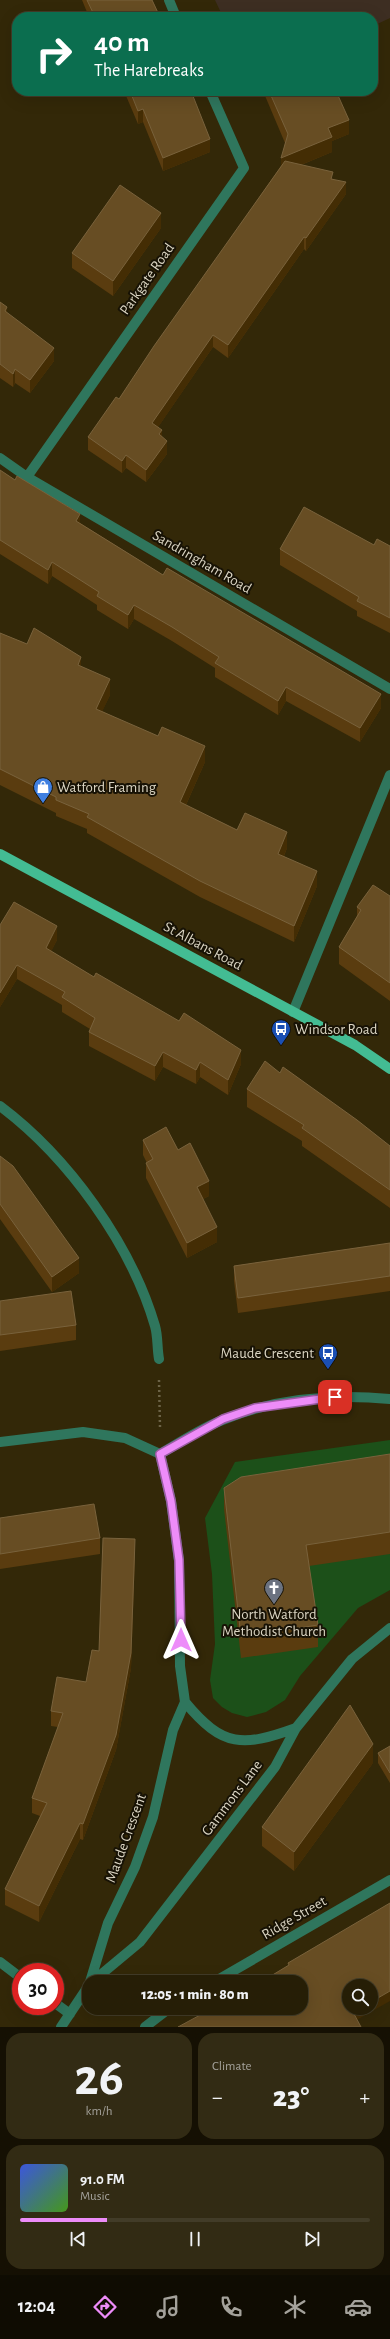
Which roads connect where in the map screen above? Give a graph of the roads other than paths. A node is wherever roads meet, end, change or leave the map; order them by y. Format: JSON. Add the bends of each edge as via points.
{"nodes":[{"id":1,"x":169,"y":0,"type":"edge"},
{"id":2,"x":174,"y":12,"type":"edge"},
{"id":3,"x":212,"y":96,"type":"edge"},
{"id":4,"x":0,"y":458,"type":"edge"},
{"id":5,"x":27,"y":477,"type":"junction"},
{"id":6,"x":390,"y":689,"type":"edge"},
{"id":7,"x":390,"y":775,"type":"edge"},
{"id":8,"x":0,"y":854,"type":"edge"},
{"id":9,"x":293,"y":1012,"type":"junction"},
{"id":10,"x":390,"y":1069,"type":"edge"},
{"id":11,"x":0,"y":1106,"type":"edge"},
{"id":12,"x":158,"y":1359,"type":"road end"},
{"id":13,"x":390,"y":1399,"type":"edge"},
{"id":14,"x":0,"y":1442,"type":"edge"},
{"id":15,"x":160,"y":1454,"type":"junction"},
{"id":16,"x":390,"y":1628,"type":"edge"},
{"id":17,"x":185,"y":1702,"type":"junction"},
{"id":18,"x":296,"y":1728,"type":"junction"},
{"id":19,"x":390,"y":1880,"type":"edge"},
{"id":20,"x":0,"y":1962,"type":"edge"},
{"id":21,"x":12,"y":1971,"type":"edge"},
{"id":22,"x":93,"y":1975,"type":"edge"},
{"id":23,"x":100,"y":1975,"type":"edge"},
{"id":24,"x":226,"y":1975,"type":"edge"},
{"id":25,"x":82,"y":1996,"type":"edge"},
{"id":26,"x":64,"y":2010,"type":"edge"},
{"id":27,"x":70,"y":2014,"type":"junction"},
{"id":28,"x":159,"y":2015,"type":"edge"},
{"id":29,"x":61,"y":2027,"type":"edge"},
{"id":30,"x":144,"y":2027,"type":"edge"}],
"edges":[{"from":1,"to":2,"type":"street"},
{"from":3,"to":5,"type":"street","name":"Parkgate Road","via":[[244,168]]},
{"from":4,"to":5,"type":"street","name":"Sandringham Road"},
{"from":5,"to":6,"type":"street","name":"Sandringham Road"},
{"from":7,"to":9,"type":"street"},
{"from":8,"to":9,"type":"main road","name":"St Albans Road"},
{"from":9,"to":10,"type":"main road","name":"St Albans Road"},
{"from":11,"to":12,"type":"street","via":[[54,1155],[87,1195],[120,1245],[141,1288],[155,1327]]},
{"from":13,"to":15,"type":"street","via":[[335,1397],[255,1408],[223,1419]]},
{"from":14,"to":15,"type":"street","via":[[83,1432],[125,1438]]},
{"from":15,"to":17,"type":"street","via":[[171,1501],[179,1560],[180,1666]]},
{"from":16,"to":18,"type":"street","name":"Gammons Lane","via":[[352,1659]]},
{"from":17,"to":18,"type":"street","via":[[206,1725],[234,1739],[263,1740]]},
{"from":17,"to":22,"type":"street","name":"Maude Crescent","via":[[172,1730],[153,1818],[135,1867],[108,1923]]},
{"from":18,"to":23,"type":"street","name":"Gammons Lane","via":[[275,1767],[140,1942]]},
{"from":19,"to":24,"type":"street","name":"Ridge Street"},
{"from":20,"to":21,"type":"street"},
{"from":25,"to":27,"type":"street"},
{"from":26,"to":27,"type":"street"},
{"from":27,"to":29,"type":"street"},
{"from":28,"to":30,"type":"street"}]}
